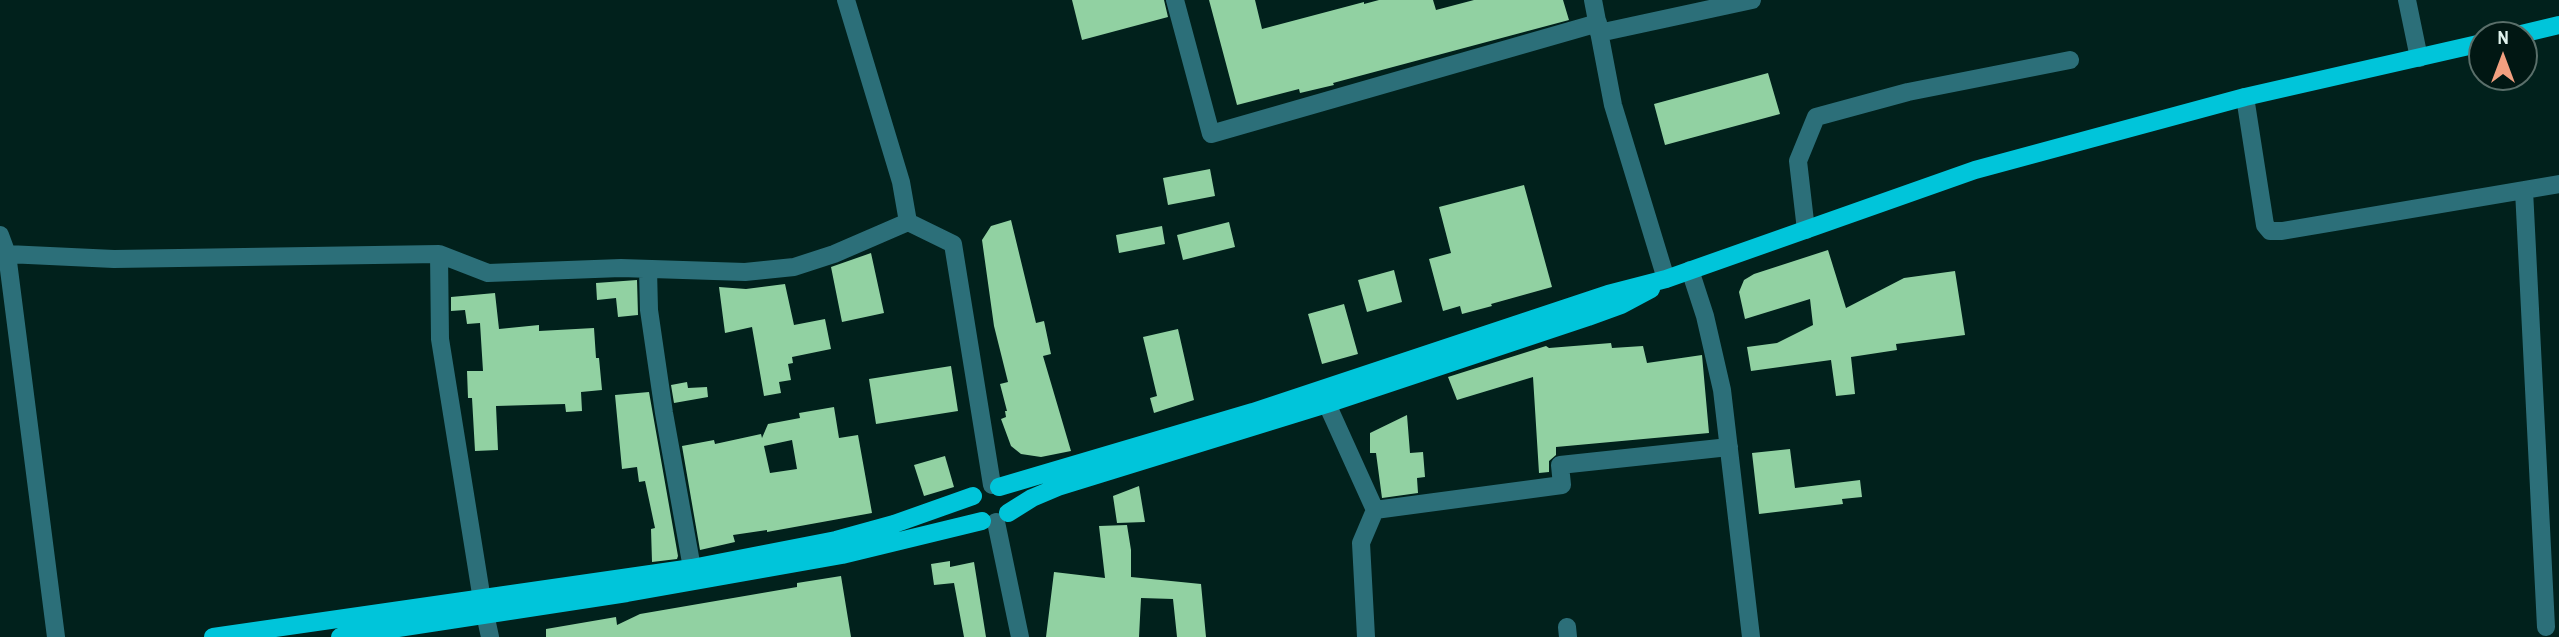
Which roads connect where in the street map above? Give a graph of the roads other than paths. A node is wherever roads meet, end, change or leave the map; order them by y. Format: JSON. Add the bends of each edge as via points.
{"nodes":[{"id":1,"x":846,"y":0,"type":"edge"},
{"id":2,"x":1175,"y":0,"type":"edge"},
{"id":3,"x":1593,"y":0,"type":"edge"},
{"id":4,"x":1752,"y":0,"type":"edge"},
{"id":5,"x":2407,"y":0,"type":"edge"},
{"id":6,"x":2559,"y":25,"type":"edge"},
{"id":7,"x":1598,"y":28,"type":"junction"},
{"id":8,"x":2538,"y":30,"type":"edge"},
{"id":9,"x":2468,"y":46,"type":"edge"},
{"id":10,"x":2419,"y":58,"type":"junction"},
{"id":11,"x":2070,"y":60,"type":"dead end"},
{"id":12,"x":2245,"y":97,"type":"junction"},
{"id":13,"x":2559,"y":184,"type":"edge"},
{"id":14,"x":2524,"y":190,"type":"junction"},
{"id":15,"x":908,"y":222,"type":"junction"},
{"id":16,"x":1805,"y":230,"type":"junction"},
{"id":17,"x":0,"y":235,"type":"edge"},
{"id":18,"x":7,"y":254,"type":"junction"},
{"id":19,"x":439,"y":254,"type":"junction"},
{"id":20,"x":648,"y":269,"type":"junction"},
{"id":21,"x":1689,"y":270,"type":"junction"},
{"id":22,"x":1666,"y":279,"type":"junction"},
{"id":23,"x":1327,"y":404,"type":"junction"},
{"id":24,"x":1729,"y":447,"type":"junction"},
{"id":25,"x":995,"y":486,"type":"junction"},
{"id":26,"x":973,"y":496,"type":"junction"},
{"id":27,"x":1375,"y":510,"type":"junction"},
{"id":28,"x":995,"y":519,"type":"junction"},
{"id":29,"x":875,"y":529,"type":"junction"},
{"id":30,"x":878,"y":548,"type":"junction"},
{"id":31,"x":692,"y":568,"type":"junction"},
{"id":32,"x":483,"y":608,"type":"junction"},
{"id":33,"x":2546,"y":627,"type":"dead end"},
{"id":34,"x":311,"y":630,"type":"edge"},
{"id":35,"x":56,"y":637,"type":"edge"},
{"id":36,"x":213,"y":637,"type":"edge"},
{"id":37,"x":340,"y":637,"type":"edge"},
{"id":38,"x":490,"y":637,"type":"edge"},
{"id":39,"x":1020,"y":637,"type":"edge"},
{"id":40,"x":1366,"y":637,"type":"edge"},
{"id":41,"x":1751,"y":637,"type":"edge"}],
"edges":[{"from":1,"to":15,"type":"street","via":[[901,182]]},
{"from":2,"to":7,"type":"street","via":[[1211,135]]},
{"from":3,"to":7,"type":"street"},
{"from":4,"to":7,"type":"street"},
{"from":5,"to":10,"type":"street"},
{"from":6,"to":8,"type":"main road"},
{"from":7,"to":22,"type":"street","via":[[1613,105]]},
{"from":9,"to":10,"type":"main road"},
{"from":10,"to":12,"type":"main road"},
{"from":11,"to":16,"type":"street","via":[[1908,92],[1816,117],[1798,161]]},
{"from":12,"to":14,"type":"street","via":[[2265,225],[2270,232]]},
{"from":12,"to":16,"type":"main road","via":[[1975,170]]},
{"from":13,"to":14,"type":"street"},
{"from":14,"to":33,"type":"street"},
{"from":15,"to":20,"type":"street","via":[[794,267],[745,272]]},
{"from":15,"to":25,"type":"street","via":[[953,244]]},
{"from":16,"to":21,"type":"main road"},
{"from":17,"to":18,"type":"street"},
{"from":18,"to":19,"type":"street","via":[[114,259]]},
{"from":18,"to":35,"type":"street"},
{"from":19,"to":20,"type":"street","via":[[488,273]]},
{"from":19,"to":32,"type":"street","via":[[440,339]]},
{"from":20,"to":31,"type":"street","via":[[649,310],[664,413]]},
{"from":21,"to":22,"type":"main road"},
{"from":21,"to":24,"type":"street","via":[[1722,390]]},
{"from":22,"to":23,"type":"main road","via":[[1621,305]]},
{"from":22,"to":25,"type":"main road","via":[[1253,412]]},
{"from":23,"to":27,"type":"street"},
{"from":23,"to":28,"type":"main road","via":[[1058,487]]},
{"from":24,"to":27,"type":"street","via":[[1560,465],[1562,485]]},
{"from":24,"to":41,"type":"street"},
{"from":25,"to":26,"type":"main road"},
{"from":25,"to":28,"type":"main road","via":[[1008,498]]},
{"from":26,"to":28,"type":"main road","via":[[972,510]]},
{"from":26,"to":29,"type":"main road"},
{"from":27,"to":40,"type":"street","via":[[1361,543]]},
{"from":28,"to":30,"type":"main road"},
{"from":28,"to":39,"type":"street"},
{"from":29,"to":30,"type":"main road"},
{"from":29,"to":31,"type":"main road"},
{"from":30,"to":32,"type":"main road","via":[[627,593]]},
{"from":31,"to":32,"type":"main road"},
{"from":32,"to":34,"type":"main road"},
{"from":32,"to":37,"type":"main road"},
{"from":32,"to":38,"type":"street"},
{"from":34,"to":36,"type":"main road"}]}
